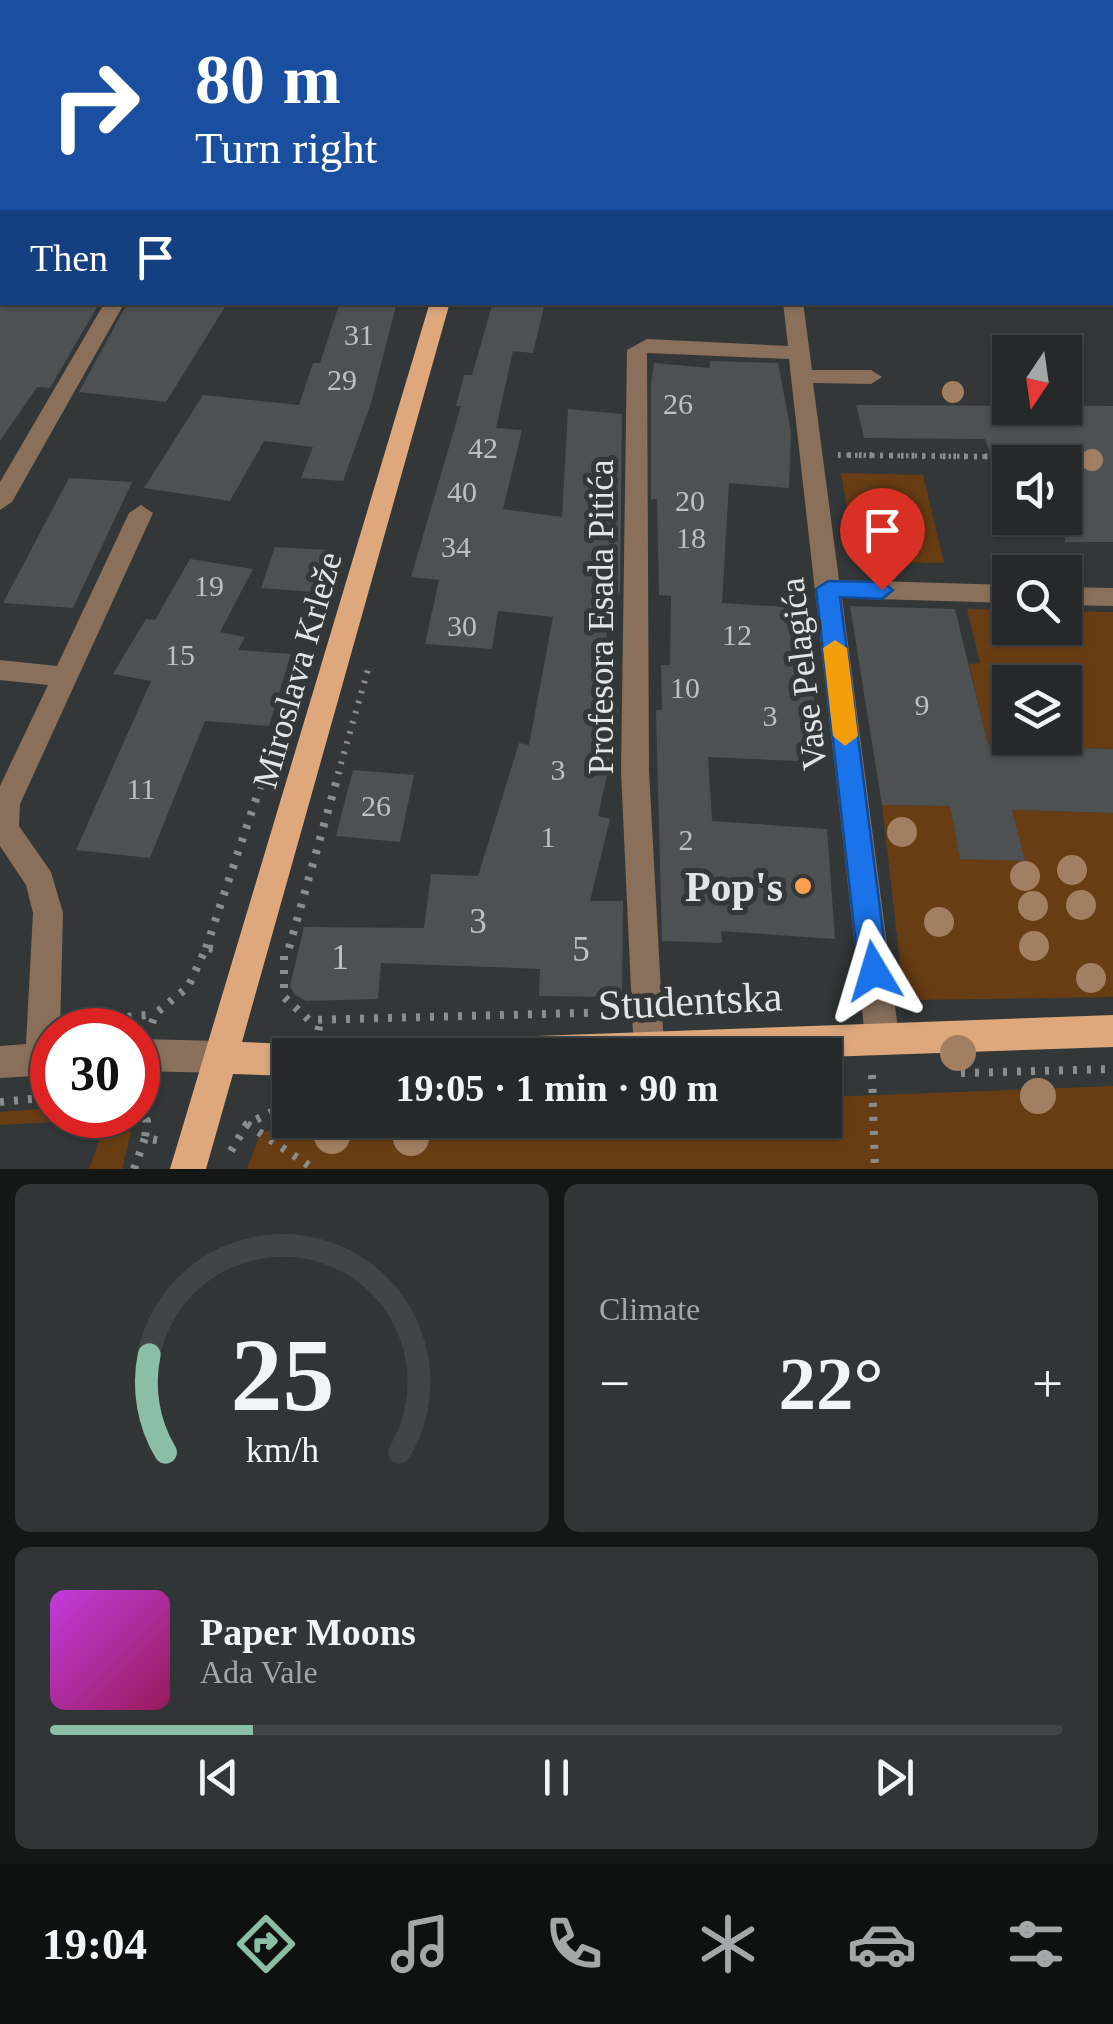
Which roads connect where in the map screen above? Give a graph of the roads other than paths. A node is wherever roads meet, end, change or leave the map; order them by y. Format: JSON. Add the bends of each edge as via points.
{"nodes":[{"id":1,"x":114,"y":305,"type":"edge"},
{"id":2,"x":439,"y":305,"type":"edge"},
{"id":3,"x":793,"y":305,"type":"edge"},
{"id":4,"x":801,"y":364,"type":"junction"},
{"id":5,"x":871,"y":377,"type":"dead end"},
{"id":6,"x":0,"y":502,"type":"edge"},
{"id":7,"x":141,"y":513,"type":"dead end"},
{"id":8,"x":828,"y":589,"type":"junction"},
{"id":9,"x":992,"y":594,"type":"edge"},
{"id":10,"x":1082,"y":597,"type":"edge"},
{"id":11,"x":1113,"y":598,"type":"edge"},
{"id":12,"x":0,"y":670,"type":"edge"},
{"id":13,"x":65,"y":677,"type":"junction"},
{"id":14,"x":47,"y":1008,"type":"edge"},
{"id":15,"x":1113,"y":1031,"type":"edge"},
{"id":16,"x":882,"y":1036,"type":"junction"},
{"id":17,"x":647,"y":1038,"type":"edge"},
{"id":18,"x":842,"y":1038,"type":"edge"},
{"id":19,"x":160,"y":1056,"type":"edge"},
{"id":20,"x":222,"y":1057,"type":"junction"},
{"id":21,"x":272,"y":1059,"type":"edge"},
{"id":22,"x":30,"y":1061,"type":"edge"},
{"id":23,"x":0,"y":1062,"type":"edge"},
{"id":24,"x":188,"y":1169,"type":"edge"}],
"edges":[{"from":1,"to":6,"type":"street"},
{"from":2,"to":20,"type":"main road","name":"Miroslava Krleže"},
{"from":3,"to":4,"type":"street","name":"Vase Pelagića"},
{"from":4,"to":5,"type":"street"},
{"from":4,"to":8,"type":"street","name":"Vase Pelagića"},
{"from":4,"to":17,"type":"street","name":"Profesora Esada Pitića","via":[[647,345],[637,350],[635,771]]},
{"from":7,"to":13,"type":"street"},
{"from":8,"to":9,"type":"street"},
{"from":8,"to":16,"type":"street","name":"Vase Pelagića"},
{"from":10,"to":11,"type":"street"},
{"from":12,"to":13,"type":"street"},
{"from":13,"to":14,"type":"street","via":[[6,804],[4,828],[40,881],[48,913]]},
{"from":15,"to":16,"type":"main road","name":"Studentska"},
{"from":16,"to":18,"type":"main road","name":"Studentska"},
{"from":19,"to":20,"type":"street"},
{"from":20,"to":21,"type":"main road"},
{"from":20,"to":24,"type":"main road","name":"Miroslava Krleže"},
{"from":22,"to":23,"type":"street"}]}
